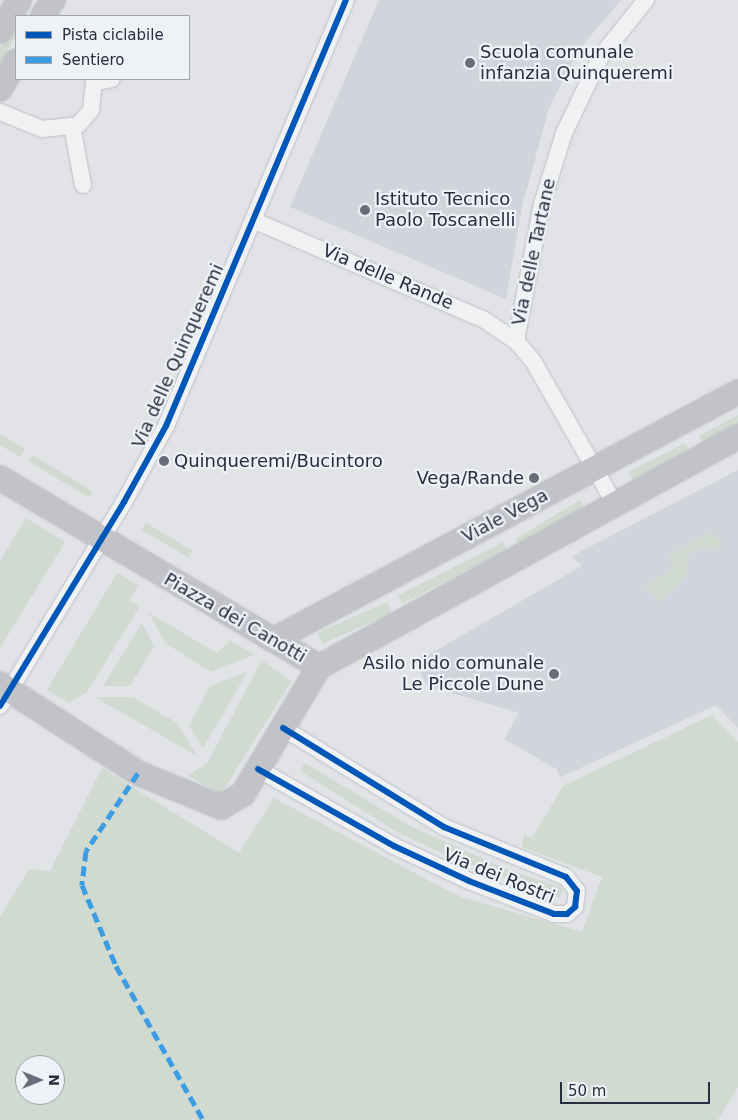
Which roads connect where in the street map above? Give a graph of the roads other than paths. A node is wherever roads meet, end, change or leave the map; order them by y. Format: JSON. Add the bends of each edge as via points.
{"nodes":[{"id":1,"x":19,"y":0,"type":"edge"},
{"id":2,"x":53,"y":0,"type":"edge"},
{"id":3,"x":346,"y":0,"type":"edge"},
{"id":4,"x":646,"y":0,"type":"edge"},
{"id":5,"x":44,"y":15,"type":"edge"},
{"id":6,"x":0,"y":31,"type":"edge"},
{"id":7,"x":15,"y":63,"type":"edge"},
{"id":8,"x":94,"y":80,"type":"edge"},
{"id":9,"x":0,"y":89,"type":"edge"},
{"id":10,"x":0,"y":112,"type":"edge"},
{"id":11,"x":72,"y":126,"type":"junction"},
{"id":12,"x":83,"y":185,"type":"dead end"},
{"id":13,"x":256,"y":221,"type":"junction"},
{"id":14,"x":516,"y":341,"type":"junction"},
{"id":15,"x":738,"y":392,"type":"edge"},
{"id":16,"x":738,"y":436,"type":"edge"},
{"id":17,"x":595,"y":469,"type":"junction"},
{"id":18,"x":0,"y":478,"type":"edge"},
{"id":19,"x":615,"y":504,"type":"junction"},
{"id":20,"x":102,"y":540,"type":"junction"},
{"id":21,"x":273,"y":640,"type":"junction"},
{"id":22,"x":319,"y":667,"type":"junction"},
{"id":23,"x":3,"y":693,"type":"edge"},
{"id":24,"x":283,"y":728,"type":"junction"},
{"id":25,"x":258,"y":769,"type":"junction"}],
"edges":[{"from":1,"to":6,"type":"street"},
{"from":2,"to":5,"type":"street"},
{"from":3,"to":13,"type":"street","name":"Via delle Quinqueremi"},
{"from":4,"to":14,"type":"street","name":"Via delle Tartane","via":[[601,56],[564,133],[542,204]]},
{"from":7,"to":9,"type":"street"},
{"from":8,"to":11,"type":"street","via":[[91,110]]},
{"from":10,"to":11,"type":"street","via":[[42,129]]},
{"from":11,"to":12,"type":"street"},
{"from":13,"to":14,"type":"street","name":"Via delle Rande","via":[[483,319]]},
{"from":13,"to":20,"type":"street","name":"Via delle Quinqueremi","via":[[166,426]]},
{"from":14,"to":17,"type":"street","name":"Via delle Tartane"},
{"from":15,"to":17,"type":"street","name":"Viale Vega"},
{"from":16,"to":19,"type":"street"},
{"from":17,"to":19,"type":"street","name":"Via delle Tartane"},
{"from":17,"to":21,"type":"street","name":"Viale Vega"},
{"from":18,"to":20,"type":"street","name":"Piazza dei Canotti"},
{"from":19,"to":22,"type":"street"},
{"from":20,"to":21,"type":"street","name":"Piazza dei Canotti"},
{"from":20,"to":23,"type":"street","name":"Via delle Quinqueremi"},
{"from":21,"to":22,"type":"street","name":"Piazza dei Canotti"},
{"from":22,"to":24,"type":"street","name":"Piazza dei Canotti"},
{"from":23,"to":25,"type":"street","name":"Piazza dei Canotti","via":[[138,773],[209,805],[233,803]]},
{"from":24,"to":25,"type":"street","name":"Piazza dei Canotti"},
{"from":24,"to":25,"type":"street","name":"Via dei Rostri","via":[[444,828],[566,877],[577,891],[575,907],[567,914],[554,914],[468,881],[394,846]]}]}
